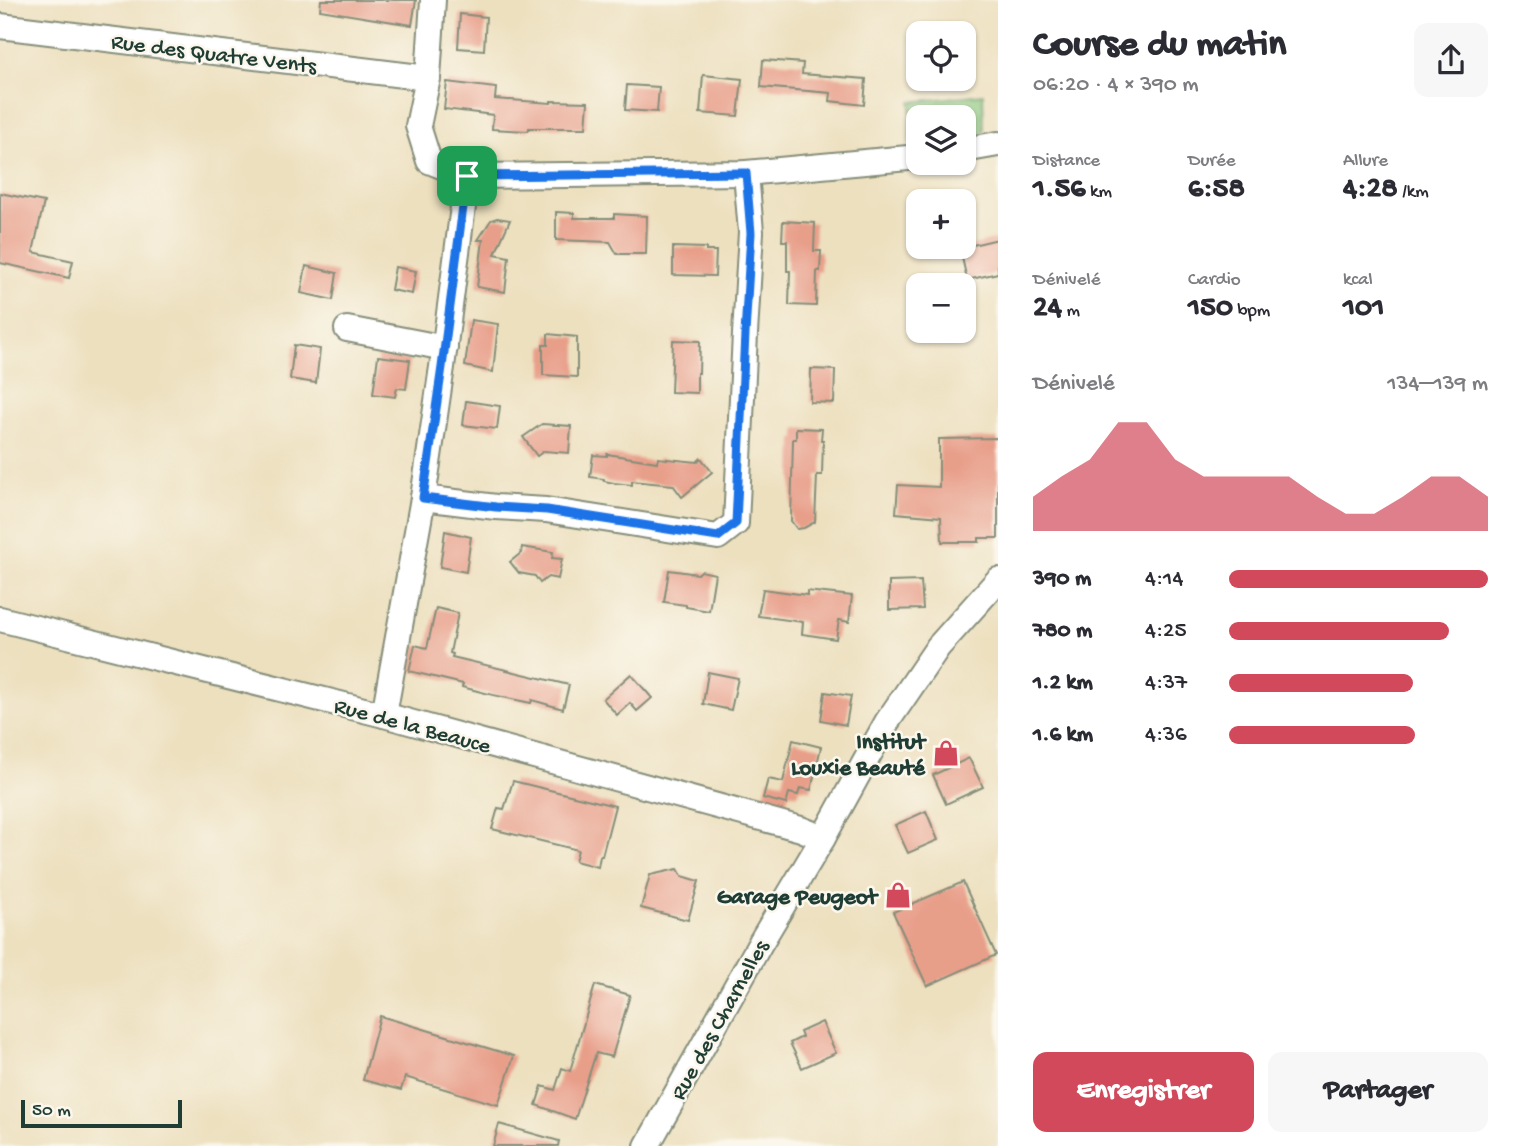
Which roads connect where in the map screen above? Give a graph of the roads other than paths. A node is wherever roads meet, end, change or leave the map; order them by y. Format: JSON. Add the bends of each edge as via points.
{"nodes":[{"id":1,"x":433,"y":0,"type":"edge"},
{"id":2,"x":0,"y":26,"type":"edge"},
{"id":3,"x":428,"y":78,"type":"junction"},
{"id":4,"x":998,"y":144,"type":"edge"},
{"id":5,"x":976,"y":148,"type":"edge"},
{"id":6,"x":906,"y":158,"type":"edge"},
{"id":7,"x":746,"y":173,"type":"junction"},
{"id":8,"x":467,"y":176,"type":"junction"},
{"id":9,"x":347,"y":329,"type":"dead end"},
{"id":10,"x":445,"y":348,"type":"junction"},
{"id":11,"x":423,"y":498,"type":"junction"},
{"id":12,"x":998,"y":580,"type":"edge"},
{"id":13,"x":0,"y":619,"type":"edge"},
{"id":14,"x":384,"y":715,"type":"junction"},
{"id":15,"x":823,"y":838,"type":"junction"},
{"id":16,"x":647,"y":1146,"type":"edge"}],
"edges":[{"from":1,"to":3,"type":"street"},
{"from":2,"to":3,"type":"street","name":"Rue des Quatre Vents"},
{"from":3,"to":8,"type":"street","via":[[418,126],[429,161]]},
{"from":4,"to":5,"type":"street"},
{"from":6,"to":7,"type":"street"},
{"from":7,"to":8,"type":"street"},
{"from":7,"to":11,"type":"street","via":[[751,233],[736,523],[718,537],[547,510]]},
{"from":8,"to":10,"type":"street"},
{"from":9,"to":10,"type":"street"},
{"from":10,"to":11,"type":"street"},
{"from":11,"to":14,"type":"street"},
{"from":12,"to":15,"type":"street","name":"Rue des Charnelles","via":[[938,647],[905,694]]},
{"from":13,"to":14,"type":"street","name":"Rue de la Beauce"},
{"from":14,"to":15,"type":"street","name":"Rue de la Beauce"},
{"from":15,"to":16,"type":"street","name":"Rue des Charnelles"}]}
